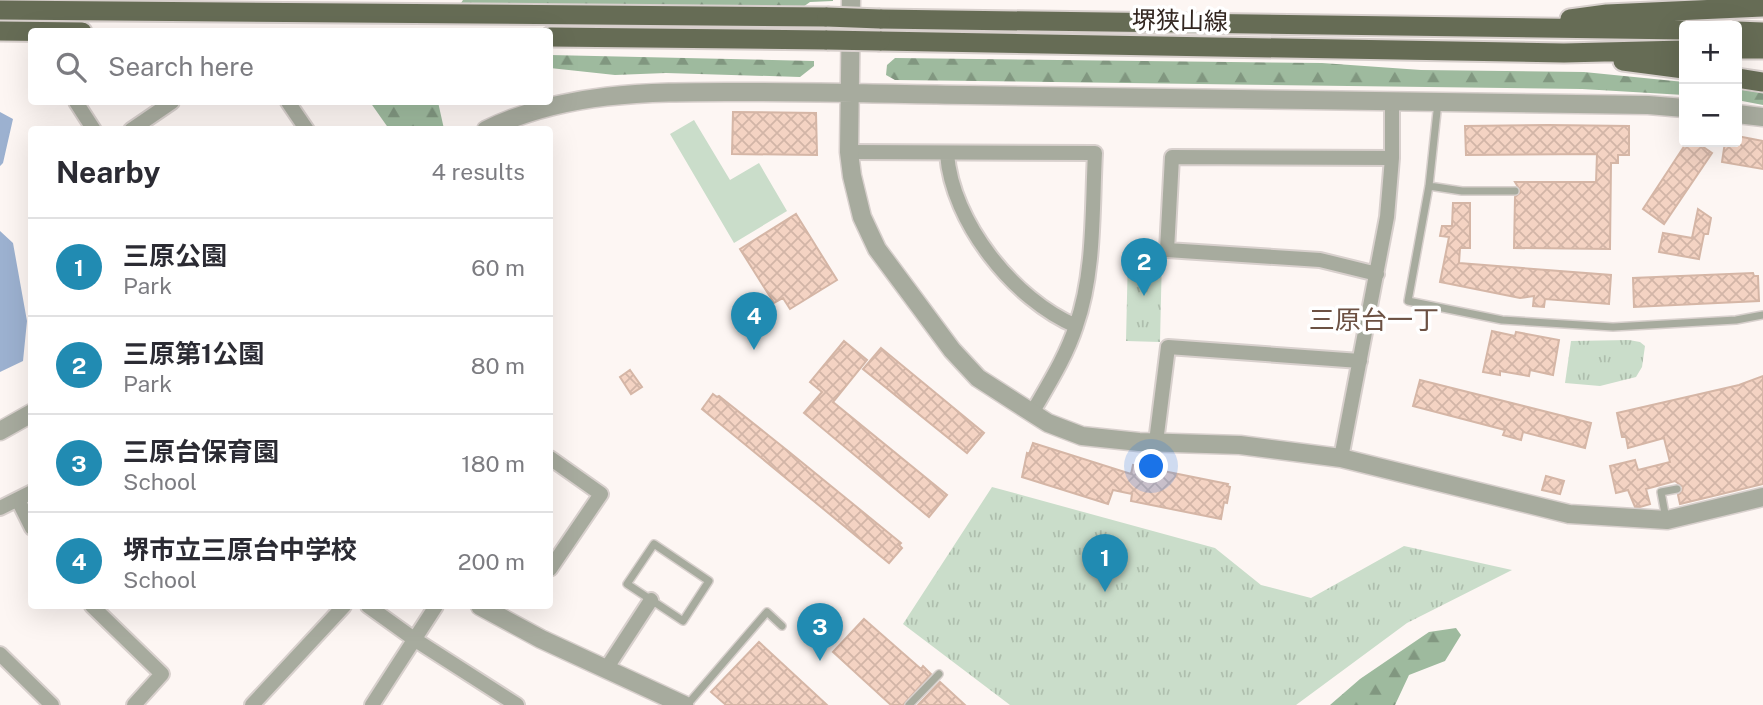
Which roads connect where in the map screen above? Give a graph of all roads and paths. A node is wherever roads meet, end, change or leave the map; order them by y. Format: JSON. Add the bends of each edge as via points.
{"nodes":[{"id":1,"x":851,"y":0,"type":"edge"},
{"id":2,"x":1763,"y":7,"type":"edge"},
{"id":3,"x":0,"y":10,"type":"edge"},
{"id":4,"x":1510,"y":27,"type":"junction"},
{"id":5,"x":1679,"y":30,"type":"edge"},
{"id":6,"x":1742,"y":31,"type":"edge"},
{"id":7,"x":28,"y":32,"type":"edge"},
{"id":8,"x":1763,"y":32,"type":"edge"},
{"id":9,"x":0,"y":33,"type":"edge"},
{"id":10,"x":28,"y":33,"type":"edge"},
{"id":11,"x":553,"y":37,"type":"edge"},
{"id":12,"x":1742,"y":49,"type":"edge"},
{"id":13,"x":1763,"y":49,"type":"edge"},
{"id":14,"x":1679,"y":50,"type":"edge"},
{"id":15,"x":1564,"y":52,"type":"junction"},
{"id":16,"x":1679,"y":68,"type":"edge"},
{"id":17,"x":1742,"y":79,"type":"edge"},
{"id":18,"x":1763,"y":82,"type":"edge"},
{"id":19,"x":849,"y":93,"type":"junction"},
{"id":20,"x":1392,"y":101,"type":"junction"},
{"id":21,"x":1438,"y":102,"type":"junction"},
{"id":22,"x":78,"y":105,"type":"edge"},
{"id":23,"x":168,"y":105,"type":"edge"},
{"id":24,"x":290,"y":105,"type":"edge"},
{"id":25,"x":1679,"y":108,"type":"edge"},
{"id":26,"x":1742,"y":115,"type":"edge"},
{"id":27,"x":1763,"y":117,"type":"edge"},
{"id":28,"x":91,"y":126,"type":"edge"},
{"id":29,"x":137,"y":126,"type":"edge"},
{"id":30,"x":304,"y":126,"type":"edge"},
{"id":31,"x":493,"y":126,"type":"edge"},
{"id":32,"x":849,"y":152,"type":"junction"},
{"id":33,"x":947,"y":154,"type":"junction"},
{"id":34,"x":1392,"y":158,"type":"junction"},
{"id":35,"x":1429,"y":186,"type":"junction"},
{"id":36,"x":1515,"y":191,"type":"dead end"},
{"id":37,"x":1377,"y":274,"type":"junction"},
{"id":38,"x":1763,"y":315,"type":"edge"},
{"id":39,"x":1076,"y":326,"type":"junction"},
{"id":40,"x":1360,"y":360,"type":"junction"},
{"id":41,"x":1032,"y":413,"type":"junction"},
{"id":42,"x":28,"y":415,"type":"edge"},
{"id":43,"x":0,"y":431,"type":"edge"},
{"id":44,"x":1156,"y":442,"type":"junction"},
{"id":45,"x":1342,"y":457,"type":"junction"},
{"id":46,"x":553,"y":460,"type":"edge"},
{"id":47,"x":1677,"y":489,"type":"dead end"},
{"id":48,"x":28,"y":494,"type":"edge"},
{"id":49,"x":1763,"y":497,"type":"edge"},
{"id":50,"x":18,"y":500,"type":"junction"},
{"id":51,"x":0,"y":508,"type":"edge"},
{"id":52,"x":28,"y":520,"type":"edge"},
{"id":53,"x":1667,"y":520,"type":"junction"},
{"id":54,"x":553,"y":565,"type":"edge"},
{"id":55,"x":651,"y":600,"type":"junction"},
{"id":56,"x":95,"y":609,"type":"edge"},
{"id":57,"x":341,"y":609,"type":"edge"},
{"id":58,"x":372,"y":609,"type":"edge"},
{"id":59,"x":434,"y":609,"type":"edge"},
{"id":60,"x":485,"y":609,"type":"edge"},
{"id":61,"x":782,"y":626,"type":"dead end"},
{"id":62,"x":414,"y":639,"type":"junction"},
{"id":63,"x":0,"y":654,"type":"edge"},
{"id":64,"x":606,"y":669,"type":"junction"},
{"id":65,"x":715,"y":674,"type":"junction"},
{"id":66,"x":939,"y":674,"type":"dead end"},
{"id":67,"x":722,"y":680,"type":"dead end"},
{"id":68,"x":52,"y":705,"type":"edge"},
{"id":69,"x":134,"y":705,"type":"edge"},
{"id":70,"x":252,"y":705,"type":"edge"},
{"id":71,"x":372,"y":705,"type":"edge"},
{"id":72,"x":517,"y":705,"type":"edge"},
{"id":73,"x":685,"y":705,"type":"edge"},
{"id":74,"x":909,"y":705,"type":"edge"}],
"edges":[{"from":1,"to":19,"type":"street"},
{"from":2,"to":4,"type":"main road","via":[[1606,14]]},
{"from":3,"to":4,"type":"main road","name":"堺狭山線","bridge":true},
{"from":4,"to":5,"type":"main road","name":"堺狭山線"},
{"from":6,"to":8,"type":"main road"},
{"from":7,"to":9,"type":"main road"},
{"from":9,"to":10,"type":"main road"},
{"from":11,"to":15,"type":"main road","name":"堺狭山線","bridge":true},
{"from":12,"to":13,"type":"main road"},
{"from":14,"to":15,"type":"main road","name":"堺狭山線"},
{"from":15,"to":16,"type":"main road"},
{"from":17,"to":18,"type":"main road"},
{"from":19,"to":20,"type":"street"},
{"from":19,"to":31,"type":"street","via":[[604,95]]},
{"from":19,"to":32,"type":"street"},
{"from":20,"to":21,"type":"street"},
{"from":20,"to":34,"type":"street"},
{"from":21,"to":25,"type":"street"},
{"from":21,"to":35,"type":"lane"},
{"from":22,"to":28,"type":"street"},
{"from":23,"to":29,"type":"street"},
{"from":24,"to":30,"type":"street"},
{"from":26,"to":27,"type":"street"},
{"from":32,"to":33,"type":"street"},
{"from":32,"to":41,"type":"street","via":[[862,217],[877,249],[978,378]]},
{"from":33,"to":39,"type":"street","via":[[948,174],[982,246],[1012,281],[1055,317]]},
{"from":33,"to":39,"type":"street","via":[[1095,153],[1085,297]]},
{"from":34,"to":37,"type":"street"},
{"from":34,"to":37,"type":"street","via":[[1172,157],[1167,250],[1320,260]]},
{"from":35,"to":36,"type":"lane"},
{"from":35,"to":38,"type":"lane","via":[[1408,301],[1502,320],[1614,327]]},
{"from":37,"to":40,"type":"street"},
{"from":39,"to":41,"type":"street"},
{"from":40,"to":44,"type":"street","via":[[1168,347]]},
{"from":40,"to":45,"type":"street"},
{"from":41,"to":44,"type":"street","via":[[1082,436]]},
{"from":42,"to":43,"type":"street"},
{"from":44,"to":45,"type":"street","via":[[1240,445]]},
{"from":45,"to":53,"type":"street","via":[[1569,514]]},
{"from":46,"to":54,"type":"street","via":[[601,494]]},
{"from":47,"to":53,"type":"lane","via":[[1661,492]]},
{"from":48,"to":50,"type":"street"},
{"from":49,"to":53,"type":"street"},
{"from":50,"to":51,"type":"street"},
{"from":50,"to":52,"type":"street"},
{"from":55,"to":55,"type":"lane","via":[[627,584],[654,544],[709,581],[682,621]]},
{"from":55,"to":64,"type":"street"},
{"from":56,"to":69,"type":"street","via":[[162,674]]},
{"from":57,"to":70,"type":"street"},
{"from":58,"to":62,"type":"street"},
{"from":59,"to":62,"type":"street"},
{"from":60,"to":64,"type":"street"},
{"from":61,"to":65,"type":"lane","via":[[767,612]]},
{"from":62,"to":71,"type":"street"},
{"from":62,"to":72,"type":"street"},
{"from":63,"to":68,"type":"street"},
{"from":64,"to":73,"type":"street"},
{"from":65,"to":67,"type":"lane"},
{"from":65,"to":73,"type":"lane"},
{"from":66,"to":74,"type":"lane"}]}
